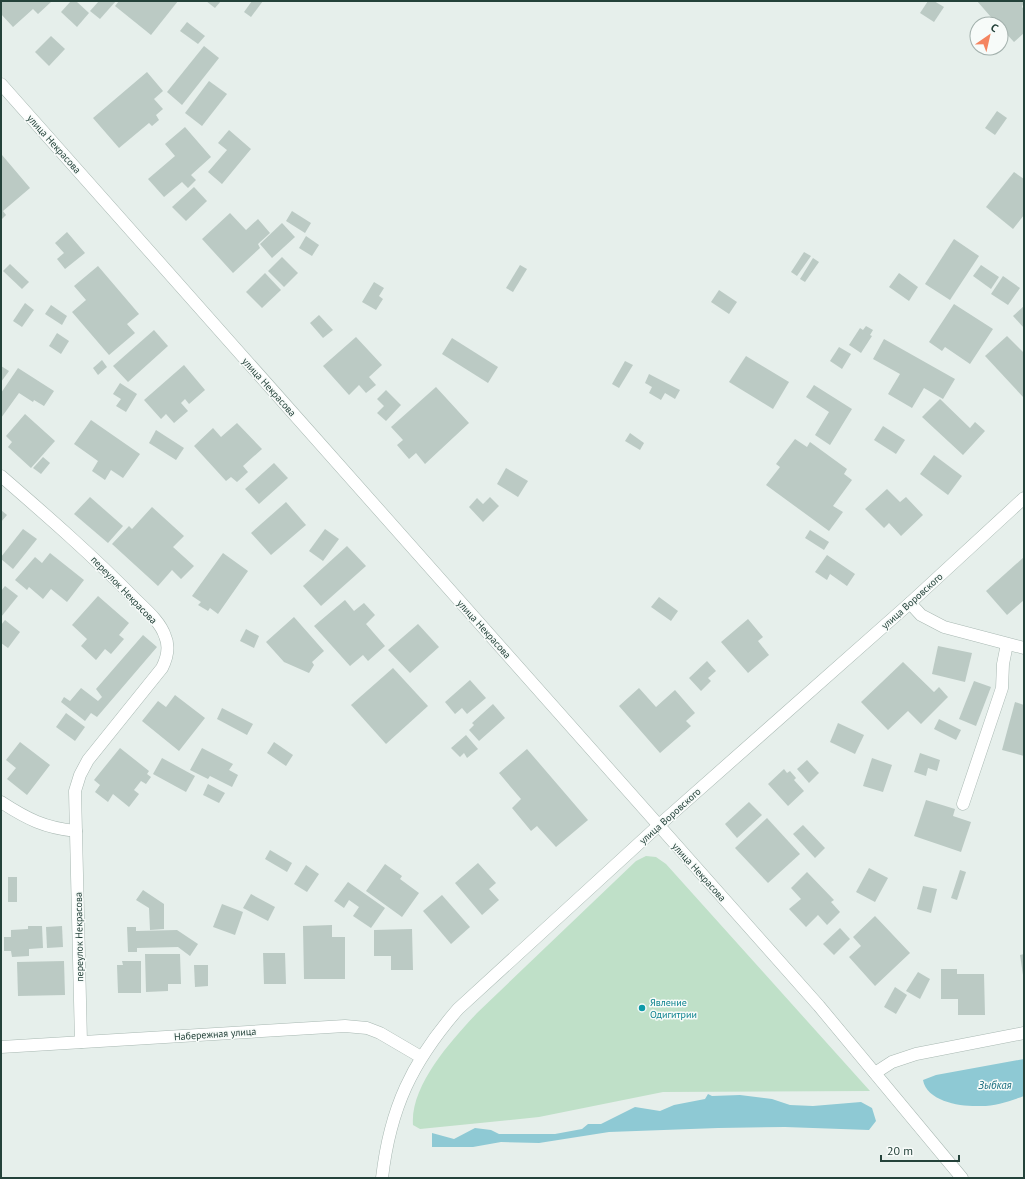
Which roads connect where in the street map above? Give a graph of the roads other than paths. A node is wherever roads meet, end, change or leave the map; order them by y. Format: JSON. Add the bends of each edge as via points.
{"nodes":[{"id":1,"x":1,"y":84,"type":"edge"},
{"id":2,"x":1,"y":476,"type":"edge"},
{"id":3,"x":1024,"y":498,"type":"edge"},
{"id":4,"x":910,"y":603,"type":"junction"},
{"id":5,"x":1007,"y":644,"type":"junction"},
{"id":6,"x":1024,"y":648,"type":"edge"},
{"id":7,"x":1,"y":802,"type":"edge"},
{"id":8,"x":963,"y":804,"type":"dead end"},
{"id":9,"x":658,"y":826,"type":"junction"},
{"id":10,"x":76,"y":831,"type":"junction"},
{"id":11,"x":1024,"y":1033,"type":"edge"},
{"id":12,"x":82,"y":1042,"type":"junction"},
{"id":13,"x":1,"y":1047,"type":"edge"},
{"id":14,"x":421,"y":1057,"type":"junction"},
{"id":15,"x":876,"y":1073,"type":"junction"},
{"id":16,"x":382,"y":1178,"type":"edge"},
{"id":17,"x":962,"y":1178,"type":"edge"}],
"edges":[{"from":1,"to":9,"type":"street","name":"улица Некрасова"},
{"from":2,"to":10,"type":"street","name":"переулок Некрасова","via":[[124,588],[156,622],[165,635],[168,648],[162,668],[88,760],[80,775],[75,791]]},
{"from":3,"to":4,"type":"street","name":"улица Воровского"},
{"from":4,"to":5,"type":"street","via":[[932,622]]},
{"from":4,"to":9,"type":"street","name":"улица Воровского"},
{"from":5,"to":6,"type":"street"},
{"from":5,"to":8,"type":"street","via":[[1002,688]]},
{"from":7,"to":10,"type":"street","via":[[54,829]]},
{"from":9,"to":14,"type":"street","name":"улица Воровского","via":[[471,996],[443,1026]]},
{"from":9,"to":15,"type":"street","name":"улица Некрасова"},
{"from":10,"to":12,"type":"street","name":"переулок Некрасова"},
{"from":11,"to":15,"type":"street","via":[[916,1054],[892,1062]]},
{"from":12,"to":13,"type":"street","name":"Набережная улица"},
{"from":12,"to":14,"type":"street","name":"Набережная улица","via":[[345,1026],[367,1028],[380,1033]]},
{"from":14,"to":16,"type":"street","name":"улица Воровского","via":[[396,1108]]},
{"from":15,"to":17,"type":"street","name":"улица Некрасова"}]}
